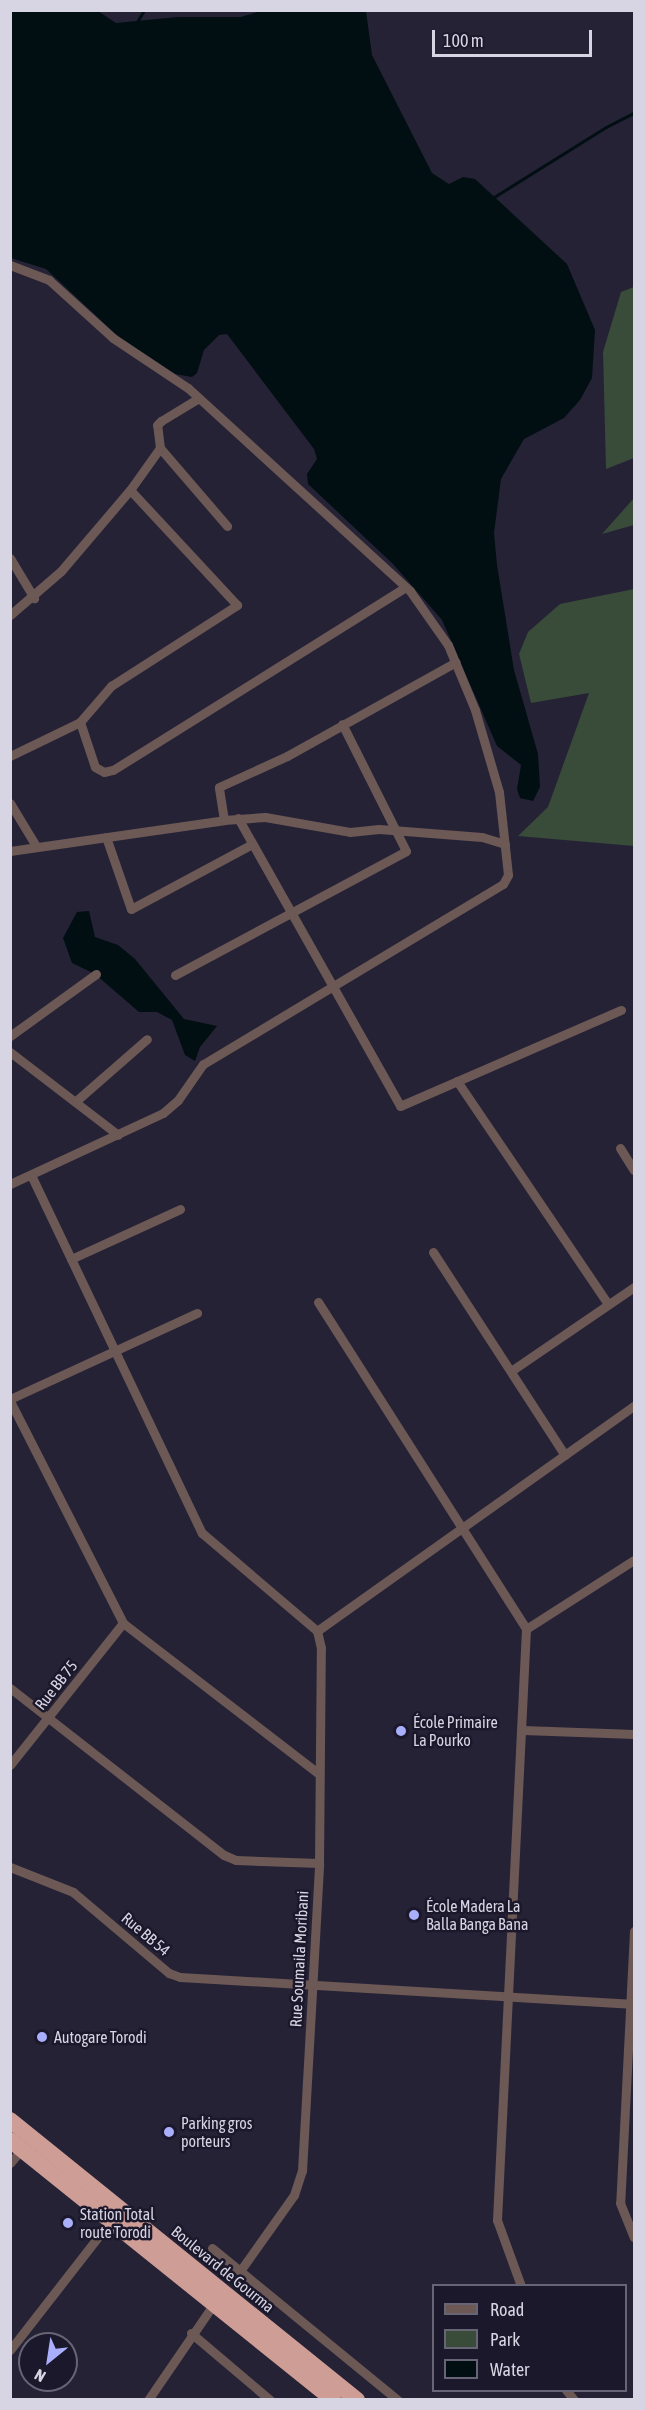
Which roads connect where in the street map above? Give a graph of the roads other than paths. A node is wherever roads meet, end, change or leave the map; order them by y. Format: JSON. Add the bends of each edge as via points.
{"nodes":[{"id":1,"x":10,"y":265,"type":"edge"},
{"id":2,"x":199,"y":398,"type":"junction"},
{"id":3,"x":160,"y":448,"type":"junction"},
{"id":4,"x":130,"y":490,"type":"junction"},
{"id":5,"x":227,"y":526,"type":"dead end"},
{"id":6,"x":10,"y":558,"type":"edge"},
{"id":7,"x":406,"y":587,"type":"junction"},
{"id":8,"x":34,"y":598,"type":"junction"},
{"id":9,"x":10,"y":615,"type":"edge"},
{"id":10,"x":456,"y":662,"type":"junction"},
{"id":11,"x":80,"y":722,"type":"junction"},
{"id":12,"x":342,"y":724,"type":"junction"},
{"id":13,"x":10,"y":756,"type":"edge"},
{"id":14,"x":10,"y":804,"type":"edge"},
{"id":15,"x":238,"y":818,"type":"junction"},
{"id":16,"x":224,"y":820,"type":"junction"},
{"id":17,"x":398,"y":832,"type":"junction"},
{"id":18,"x":106,"y":837,"type":"junction"},
{"id":19,"x":252,"y":844,"type":"junction"},
{"id":20,"x":505,"y":844,"type":"junction"},
{"id":21,"x":36,"y":846,"type":"junction"},
{"id":22,"x":10,"y":851,"type":"edge"},
{"id":23,"x":288,"y":912,"type":"junction"},
{"id":24,"x":96,"y":974,"type":"dead end"},
{"id":25,"x":175,"y":975,"type":"dead end"},
{"id":26,"x":331,"y":984,"type":"junction"},
{"id":27,"x":621,"y":1010,"type":"dead end"},
{"id":28,"x":10,"y":1036,"type":"edge"},
{"id":29,"x":147,"y":1039,"type":"dead end"},
{"id":30,"x":10,"y":1052,"type":"edge"},
{"id":31,"x":457,"y":1082,"type":"junction"},
{"id":32,"x":76,"y":1101,"type":"junction"},
{"id":33,"x":118,"y":1135,"type":"junction"},
{"id":34,"x":620,"y":1148,"type":"dead end"},
{"id":35,"x":634,"y":1170,"type":"edge"},
{"id":36,"x":32,"y":1175,"type":"junction"},
{"id":37,"x":10,"y":1184,"type":"edge"},
{"id":38,"x":180,"y":1209,"type":"dead end"},
{"id":39,"x":433,"y":1252,"type":"dead end"},
{"id":40,"x":71,"y":1259,"type":"junction"},
{"id":41,"x":634,"y":1287,"type":"edge"},
{"id":42,"x":318,"y":1302,"type":"dead end"},
{"id":43,"x":608,"y":1304,"type":"junction"},
{"id":44,"x":197,"y":1313,"type":"dead end"},
{"id":45,"x":114,"y":1351,"type":"junction"},
{"id":46,"x":511,"y":1371,"type":"junction"},
{"id":47,"x":10,"y":1400,"type":"edge"},
{"id":48,"x":634,"y":1406,"type":"edge"},
{"id":49,"x":565,"y":1455,"type":"junction"},
{"id":50,"x":462,"y":1526,"type":"junction"},
{"id":51,"x":634,"y":1560,"type":"edge"},
{"id":52,"x":123,"y":1623,"type":"junction"},
{"id":53,"x":526,"y":1629,"type":"junction"},
{"id":54,"x":317,"y":1630,"type":"junction"},
{"id":55,"x":10,"y":1688,"type":"edge"},
{"id":56,"x":49,"y":1718,"type":"junction"},
{"id":57,"x":523,"y":1730,"type":"junction"},
{"id":58,"x":634,"y":1734,"type":"edge"},
{"id":59,"x":10,"y":1765,"type":"edge"},
{"id":60,"x":318,"y":1773,"type":"junction"},
{"id":61,"x":319,"y":1863,"type":"junction"},
{"id":62,"x":10,"y":1867,"type":"edge"},
{"id":63,"x":634,"y":1930,"type":"edge"},
{"id":64,"x":312,"y":1985,"type":"junction"},
{"id":65,"x":507,"y":1997,"type":"junction"},
{"id":66,"x":632,"y":2004,"type":"edge"},
{"id":67,"x":10,"y":2120,"type":"edge"},
{"id":68,"x":16,"y":2144,"type":"edge"},
{"id":69,"x":10,"y":2163,"type":"edge"},
{"id":70,"x":112,"y":2220,"type":"junction"},
{"id":71,"x":634,"y":2237,"type":"edge"},
{"id":72,"x":212,"y":2248,"type":"dead end"},
{"id":73,"x":240,"y":2271,"type":"junction"},
{"id":74,"x":520,"y":2284,"type":"edge"},
{"id":75,"x":215,"y":2302,"type":"junction"},
{"id":76,"x":191,"y":2332,"type":"junction"},
{"id":77,"x":10,"y":2350,"type":"edge"},
{"id":78,"x":148,"y":2400,"type":"edge"},
{"id":79,"x":270,"y":2400,"type":"edge"},
{"id":80,"x":333,"y":2400,"type":"edge"},
{"id":81,"x":357,"y":2400,"type":"edge"},
{"id":82,"x":398,"y":2400,"type":"edge"}],
"edges":[{"from":1,"to":2,"type":"street","via":[[49,280],[113,338]]},
{"from":2,"to":3,"type":"street","via":[[157,425]]},
{"from":2,"to":7,"type":"street"},
{"from":3,"to":4,"type":"street"},
{"from":3,"to":5,"type":"street"},
{"from":4,"to":8,"type":"street"},
{"from":4,"to":11,"type":"street","via":[[237,605],[111,686]]},
{"from":6,"to":8,"type":"street"},
{"from":7,"to":10,"type":"street","via":[[436,625]]},
{"from":7,"to":11,"type":"street","via":[[113,770],[104,772],[95,767]]},
{"from":8,"to":9,"type":"street"},
{"from":10,"to":12,"type":"street"},
{"from":10,"to":20,"type":"street","via":[[499,792]]},
{"from":11,"to":13,"type":"street"},
{"from":12,"to":16,"type":"street","via":[[287,756],[219,787]]},
{"from":12,"to":17,"type":"street"},
{"from":14,"to":21,"type":"street"},
{"from":15,"to":16,"type":"street"},
{"from":15,"to":17,"type":"street","via":[[273,818],[350,832]]},
{"from":15,"to":19,"type":"street"},
{"from":16,"to":18,"type":"street"},
{"from":17,"to":20,"type":"street","via":[[482,837]]},
{"from":17,"to":23,"type":"street","via":[[406,849],[404,853]]},
{"from":18,"to":19,"type":"street","via":[[131,909]]},
{"from":18,"to":21,"type":"street"},
{"from":19,"to":23,"type":"street"},
{"from":20,"to":26,"type":"street","via":[[506,881]]},
{"from":21,"to":22,"type":"street"},
{"from":23,"to":25,"type":"street"},
{"from":23,"to":26,"type":"street"},
{"from":24,"to":28,"type":"street"},
{"from":26,"to":31,"type":"street","via":[[400,1106]]},
{"from":26,"to":33,"type":"street","via":[[203,1064],[171,1107]]},
{"from":27,"to":31,"type":"street"},
{"from":29,"to":32,"type":"street"},
{"from":30,"to":32,"type":"street"},
{"from":31,"to":43,"type":"street"},
{"from":32,"to":33,"type":"street"},
{"from":33,"to":36,"type":"street"},
{"from":34,"to":35,"type":"street"},
{"from":36,"to":37,"type":"street"},
{"from":36,"to":40,"type":"street"},
{"from":38,"to":40,"type":"street"},
{"from":39,"to":46,"type":"street"},
{"from":40,"to":45,"type":"street"},
{"from":41,"to":43,"type":"street"},
{"from":42,"to":50,"type":"street"},
{"from":43,"to":46,"type":"street"},
{"from":44,"to":45,"type":"street"},
{"from":45,"to":47,"type":"street"},
{"from":45,"to":54,"type":"street","via":[[202,1533]]},
{"from":46,"to":49,"type":"street"},
{"from":47,"to":52,"type":"street"},
{"from":48,"to":49,"type":"street"},
{"from":49,"to":50,"type":"street"},
{"from":50,"to":53,"type":"street"},
{"from":50,"to":54,"type":"street"},
{"from":51,"to":53,"type":"street"},
{"from":52,"to":56,"type":"street","name":"Rue BB 75"},
{"from":52,"to":60,"type":"street"},
{"from":53,"to":57,"type":"street"},
{"from":54,"to":60,"type":"street","name":"Rue Soumaila Moribani","via":[[321,1648]]},
{"from":55,"to":56,"type":"street"},
{"from":56,"to":59,"type":"street","name":"Rue BB 75"},
{"from":56,"to":61,"type":"street","via":[[224,1855],[236,1860]]},
{"from":57,"to":58,"type":"street"},
{"from":57,"to":65,"type":"street"},
{"from":60,"to":61,"type":"street","name":"Rue Soumaila Moribani"},
{"from":61,"to":64,"type":"street","name":"Rue Soumaila Moribani"},
{"from":62,"to":64,"type":"street","name":"Rue BB 54","via":[[73,1892],[174,1975]]},
{"from":63,"to":66,"type":"street"},
{"from":64,"to":65,"type":"street","name":"Rue BB 54"},
{"from":64,"to":73,"type":"street","name":"Rue Soumaila Moribani","via":[[302,2171],[294,2196]]},
{"from":65,"to":66,"type":"street","name":"Rue BB 54"},
{"from":65,"to":74,"type":"street","via":[[496,2220]]},
{"from":66,"to":71,"type":"street","via":[[620,2203]]},
{"from":67,"to":81,"type":"highway","name":"Boulevard de Gourma"},
{"from":68,"to":69,"type":"street"},
{"from":68,"to":70,"type":"highway","name":"Boulevard de Gourma"},
{"from":70,"to":75,"type":"highway","name":"Boulevard de Gourma"},
{"from":70,"to":77,"type":"street"},
{"from":72,"to":73,"type":"street"},
{"from":73,"to":82,"type":"street"},
{"from":75,"to":76,"type":"street"},
{"from":75,"to":80,"type":"highway","name":"Boulevard de Gourma"},
{"from":76,"to":78,"type":"street"},
{"from":76,"to":79,"type":"street"}]}
